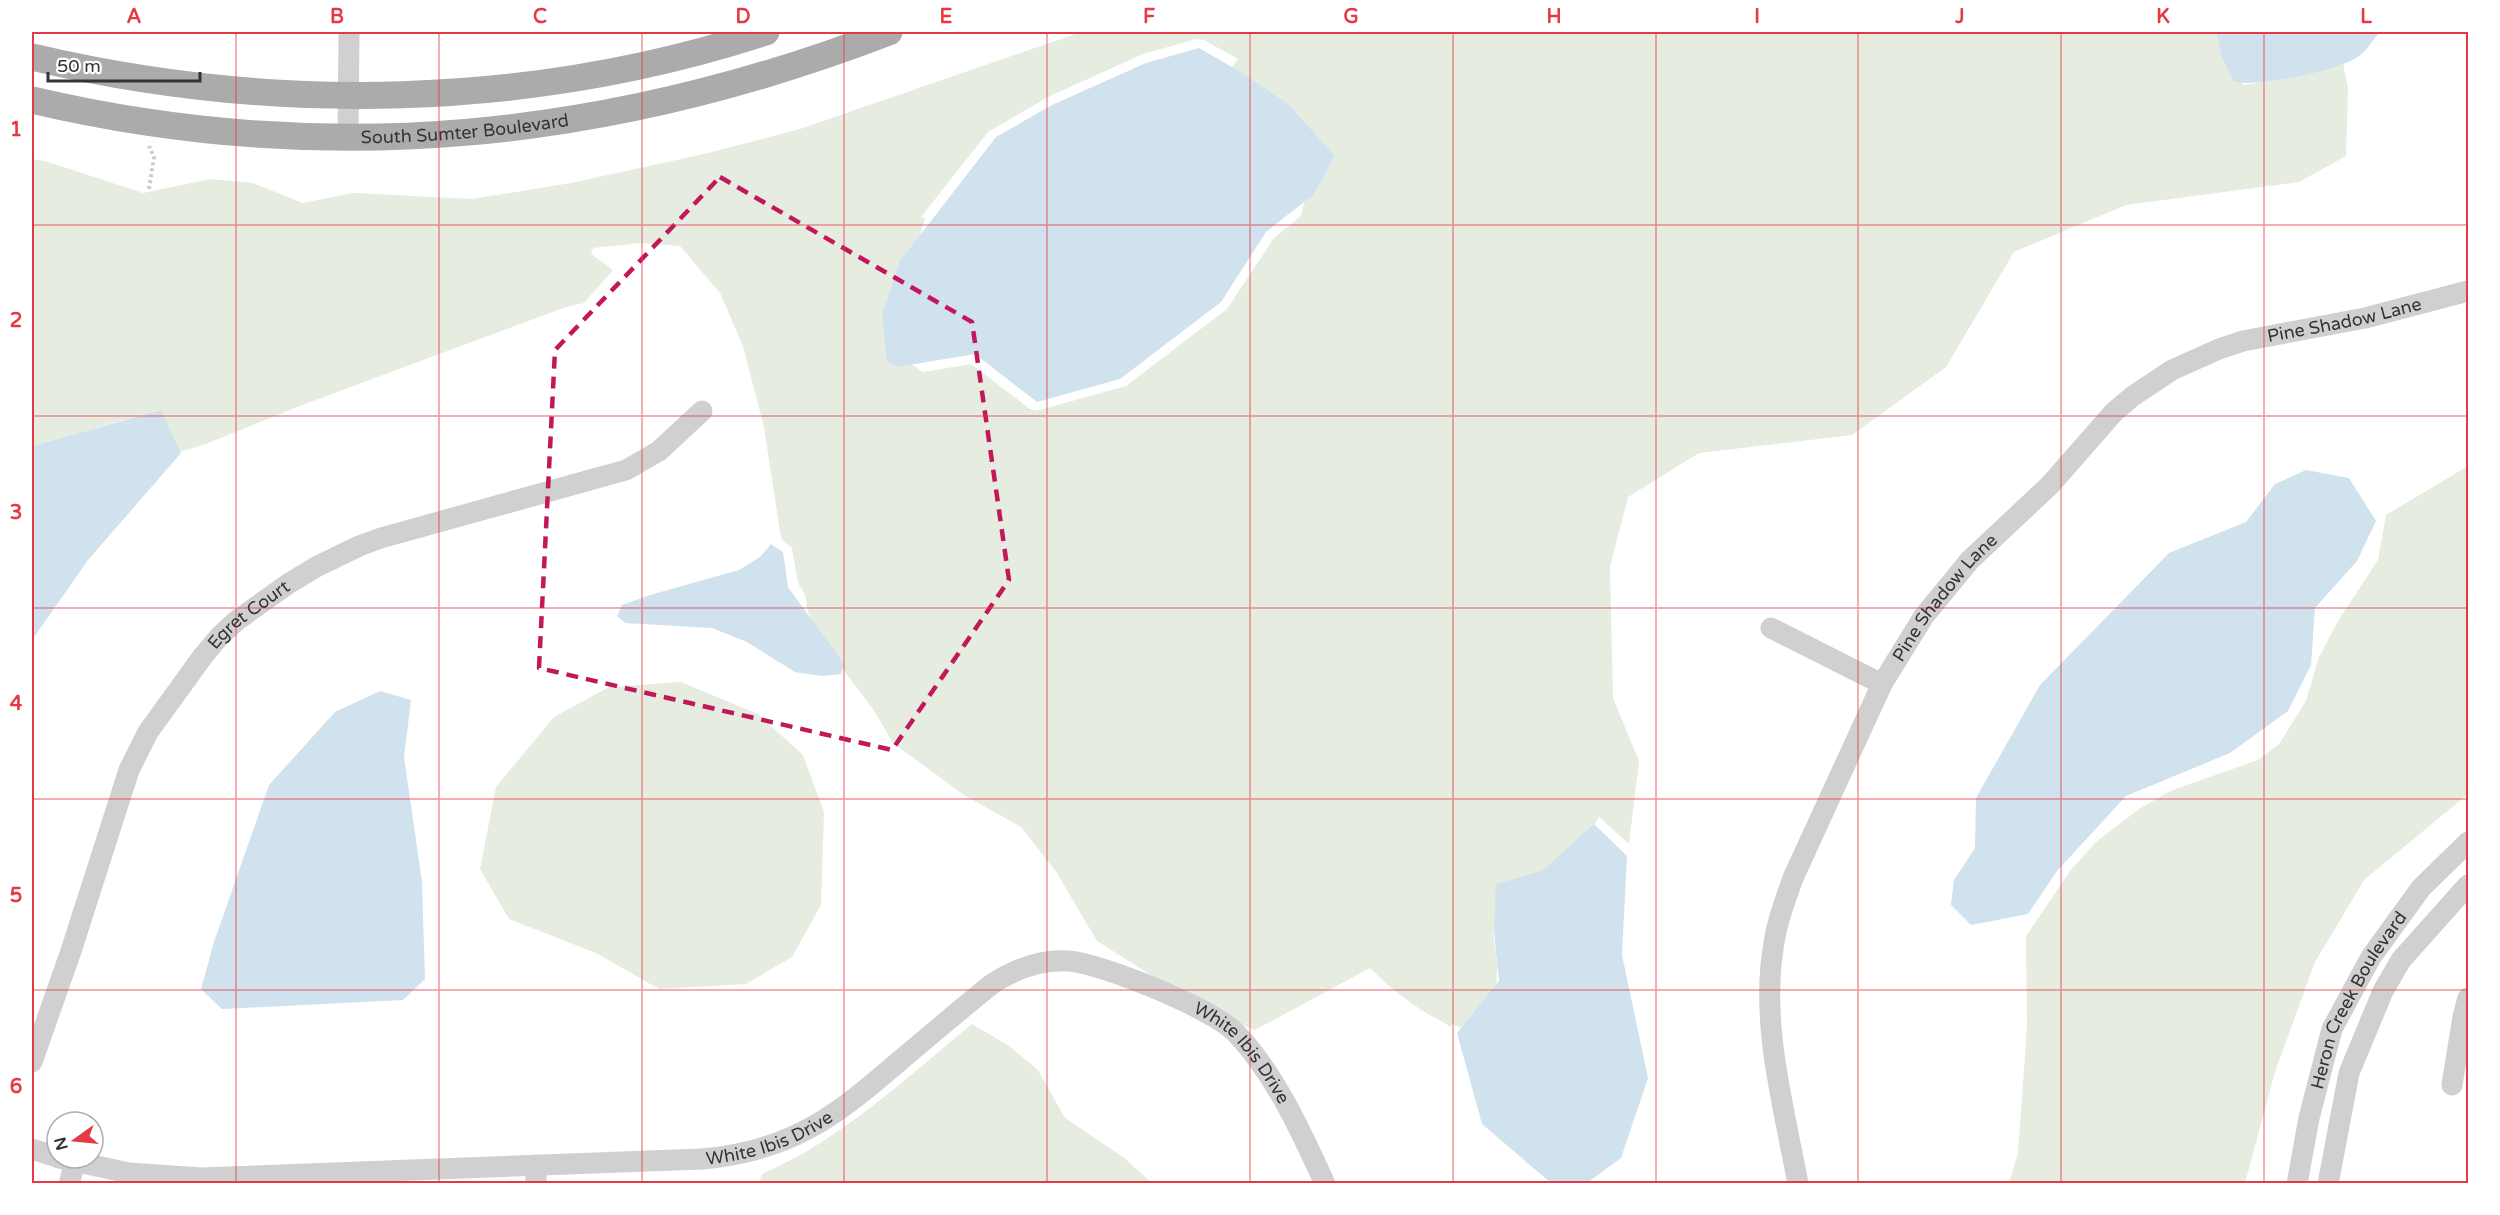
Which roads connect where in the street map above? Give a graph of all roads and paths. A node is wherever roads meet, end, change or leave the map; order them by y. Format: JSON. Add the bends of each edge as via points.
{"nodes":[{"id":1,"x":349,"y":32,"type":"edge"},
{"id":2,"x":766,"y":32,"type":"edge"},
{"id":3,"x":889,"y":32,"type":"edge"},
{"id":4,"x":32,"y":57,"type":"edge"},
{"id":5,"x":349,"y":95,"type":"junction"},
{"id":6,"x":32,"y":100,"type":"edge"},
{"id":7,"x":152,"y":123,"type":"junction"},
{"id":8,"x":348,"y":137,"type":"junction"},
{"id":9,"x":149,"y":189,"type":"dead end"},
{"id":10,"x":2469,"y":291,"type":"edge"},
{"id":11,"x":702,"y":411,"type":"dead end"},
{"id":12,"x":1771,"y":628,"type":"dead end"},
{"id":13,"x":1882,"y":684,"type":"junction"},
{"id":14,"x":2469,"y":842,"type":"edge"},
{"id":15,"x":2469,"y":885,"type":"edge"},
{"id":16,"x":2469,"y":998,"type":"edge"},
{"id":17,"x":32,"y":1062,"type":"edge"},
{"id":18,"x":2452,"y":1085,"type":"dead end"},
{"id":19,"x":105,"y":1167,"type":"edge"},
{"id":20,"x":536,"y":1174,"type":"edge"},
{"id":21,"x":1326,"y":1184,"type":"edge"},
{"id":22,"x":1798,"y":1184,"type":"edge"},
{"id":23,"x":2298,"y":1184,"type":"edge"},
{"id":24,"x":2328,"y":1184,"type":"edge"}],
"edges":[{"from":1,"to":5,"type":"street"},
{"from":2,"to":5,"type":"main road","name":"South Sumter Boulevard","via":[[565,79],[453,92]]},
{"from":3,"to":8,"type":"main road","name":"South Sumter Boulevard","via":[[754,78],[623,111],[475,133]]},
{"from":4,"to":5,"type":"main road","name":"South Sumter Boulevard","via":[[166,83],[282,94]]},
{"from":5,"to":8,"type":"street"},
{"from":6,"to":7,"type":"main road","name":"South Sumter Boulevard"},
{"from":7,"to":8,"type":"main road","name":"South Sumter Boulevard"},
{"from":7,"to":9,"type":"path","via":[[149,143],[154,157]]},
{"from":10,"to":13,"type":"street","name":"Pine Shadow Lane","via":[[2365,318],[2243,341],[2196,358],[2143,389],[2102,424],[2049,485],[1991,538],[1945,588],[1905,643]]},
{"from":11,"to":17,"type":"street","name":"Egret Court","via":[[659,451],[626,470],[381,538],[339,555],[272,595],[219,637],[148,732],[129,770]]},
{"from":12,"to":13,"type":"street"},
{"from":13,"to":22,"type":"street","name":"Pine Shadow Lane","via":[[1793,878],[1773,948],[1771,1034]]},
{"from":14,"to":23,"type":"street","name":"Heron Creek Boulevard","via":[[2421,888],[2371,957],[2332,1029],[2309,1118]]},
{"from":15,"to":24,"type":"street","name":"Heron Creek Boulevard","via":[[2401,960],[2384,991],[2349,1073]]},
{"from":16,"to":18,"type":"street"},
{"from":19,"to":20,"type":"street","name":"White Ibis Drive","via":[[147,1175],[201,1178]]},
{"from":20,"to":21,"type":"street","name":"White Ibis Drive","via":[[702,1159],[741,1154],[774,1144],[840,1111],[1006,975],[1034,964],[1068,961],[1104,970],[1171,996],[1229,1026],[1279,1094]]}]}
